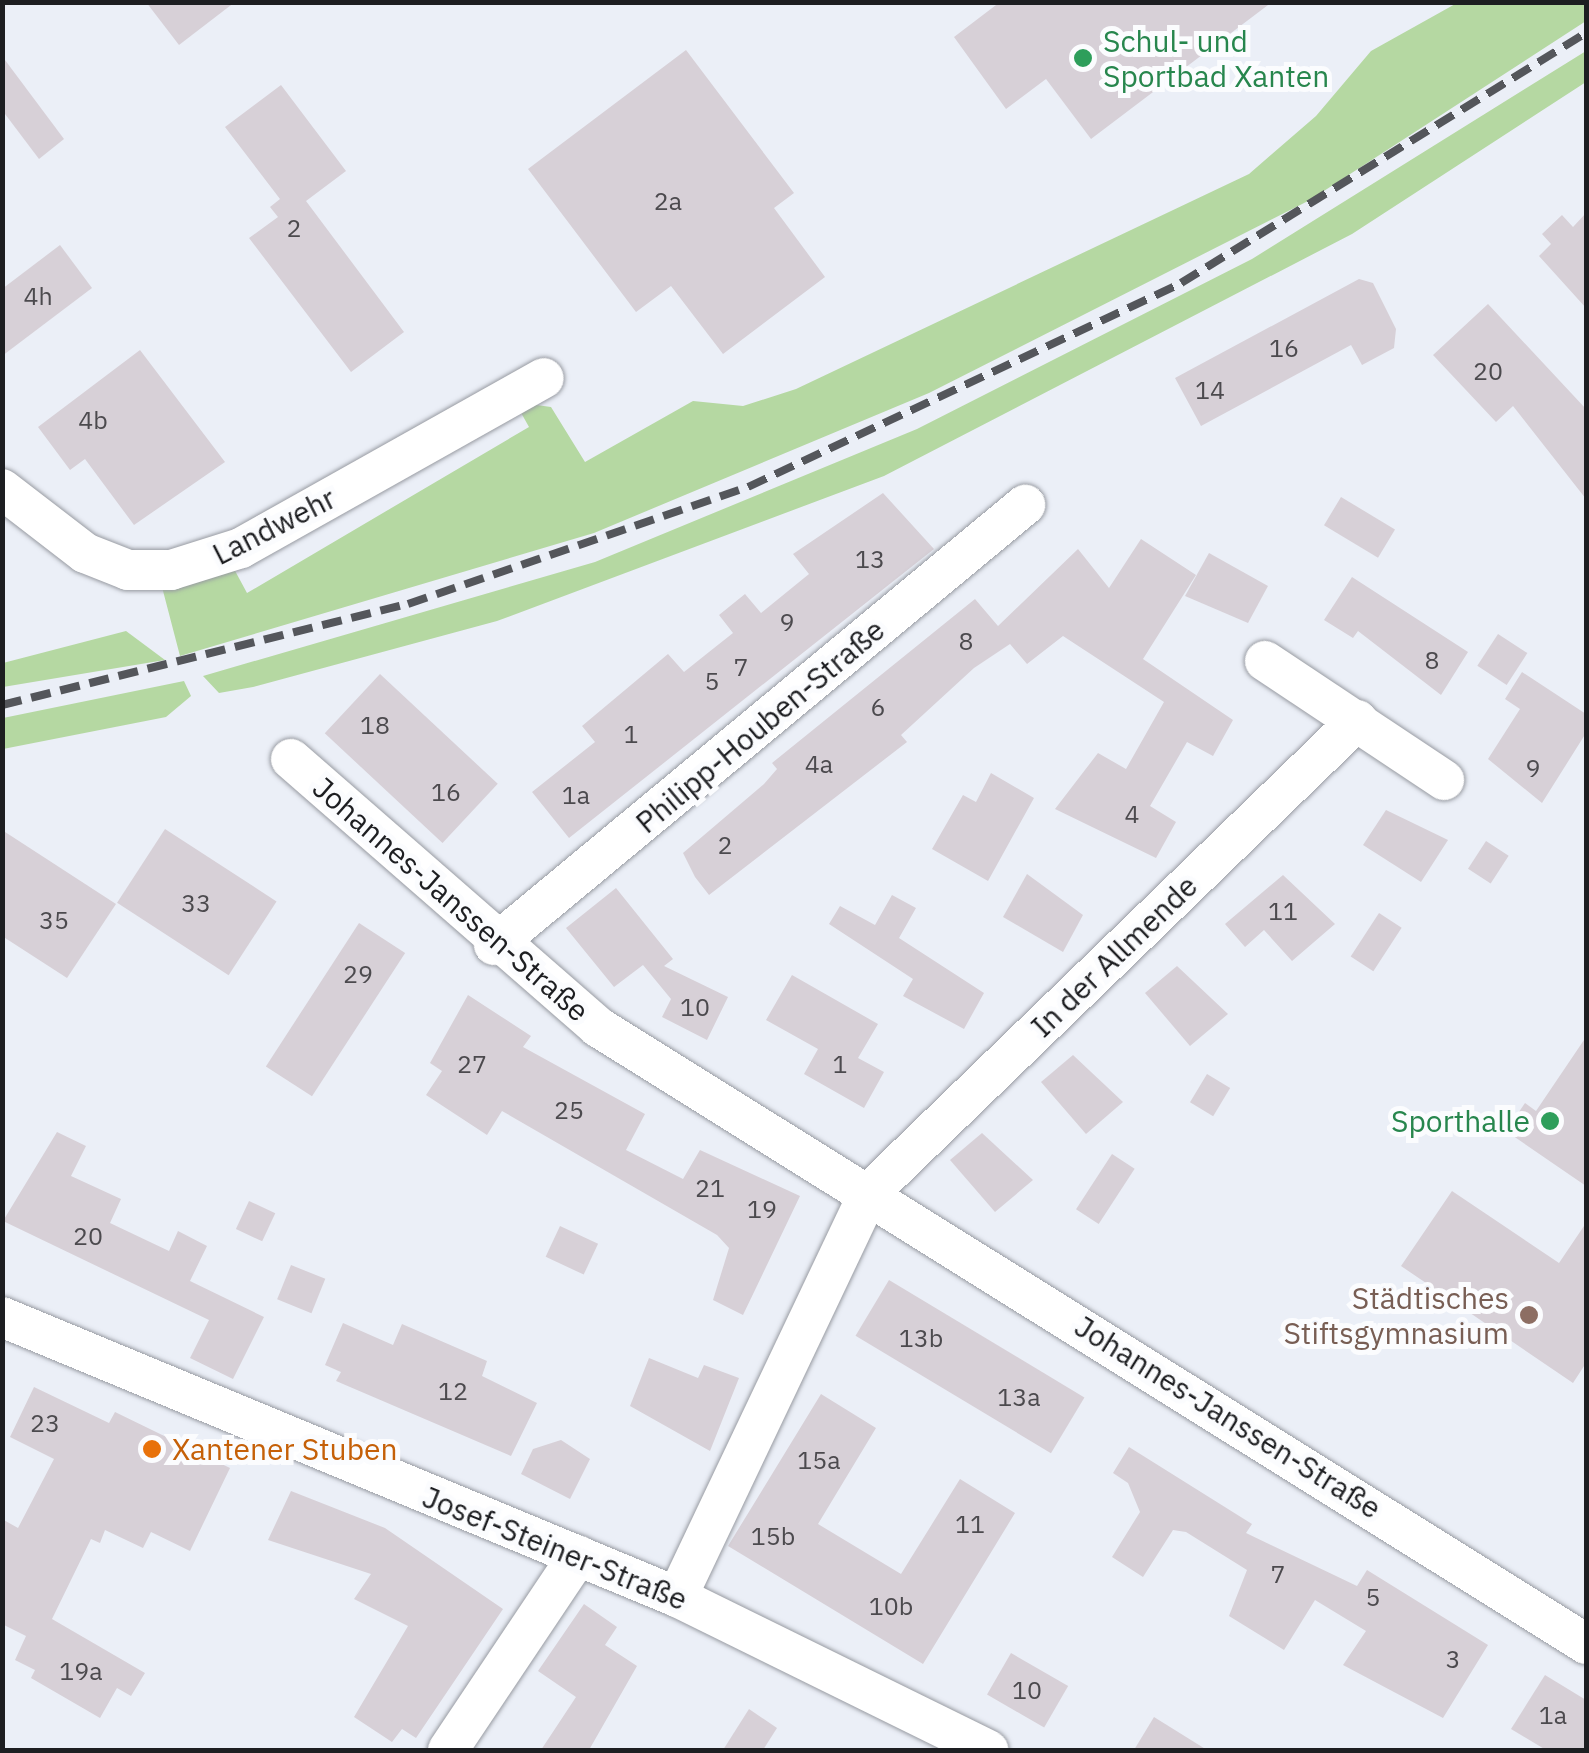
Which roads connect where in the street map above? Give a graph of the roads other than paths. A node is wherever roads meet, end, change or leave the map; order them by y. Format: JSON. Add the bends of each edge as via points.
{"nodes":[{"id":1,"x":544,"y":378,"type":"dead end"},
{"id":2,"x":2,"y":488,"type":"edge"},
{"id":3,"x":1025,"y":506,"type":"dead end"},
{"id":4,"x":1266,"y":660,"type":"dead end"},
{"id":5,"x":1358,"y":720,"type":"junction"},
{"id":6,"x":291,"y":759,"type":"dead end"},
{"id":7,"x":1444,"y":780,"type":"dead end"},
{"id":8,"x":494,"y":945,"type":"junction"},
{"id":9,"x":869,"y":1192,"type":"junction"},
{"id":10,"x":2,"y":1317,"type":"edge"},
{"id":11,"x":578,"y":1556,"type":"junction"},
{"id":12,"x":677,"y":1597,"type":"junction"},
{"id":13,"x":1586,"y":1644,"type":"edge"},
{"id":14,"x":970,"y":1747,"type":"edge"},
{"id":15,"x":448,"y":1750,"type":"edge"}],
"edges":[{"from":1,"to":2,"type":"street","name":"Landwehr","via":[[242,548],[171,570],[128,570],[85,554]]},
{"from":3,"to":8,"type":"street","name":"Philipp-Houben-Straße"},
{"from":4,"to":5,"type":"street"},
{"from":5,"to":7,"type":"street"},
{"from":5,"to":9,"type":"street","name":"In der Allmende"},
{"from":6,"to":8,"type":"street","name":"Johannes-Janssen-Straße"},
{"from":8,"to":9,"type":"street","name":"Johannes-Janssen-Straße","via":[[598,1028]]},
{"from":9,"to":12,"type":"street"},
{"from":9,"to":13,"type":"street","name":"Johannes-Janssen-Straße"},
{"from":10,"to":11,"type":"street","name":"Josef-Steiner-Straße"},
{"from":11,"to":12,"type":"street","name":"Josef-Steiner-Straße"},
{"from":11,"to":15,"type":"street"},
{"from":12,"to":14,"type":"street","name":"Josef-Steiner-Straße"}]}
